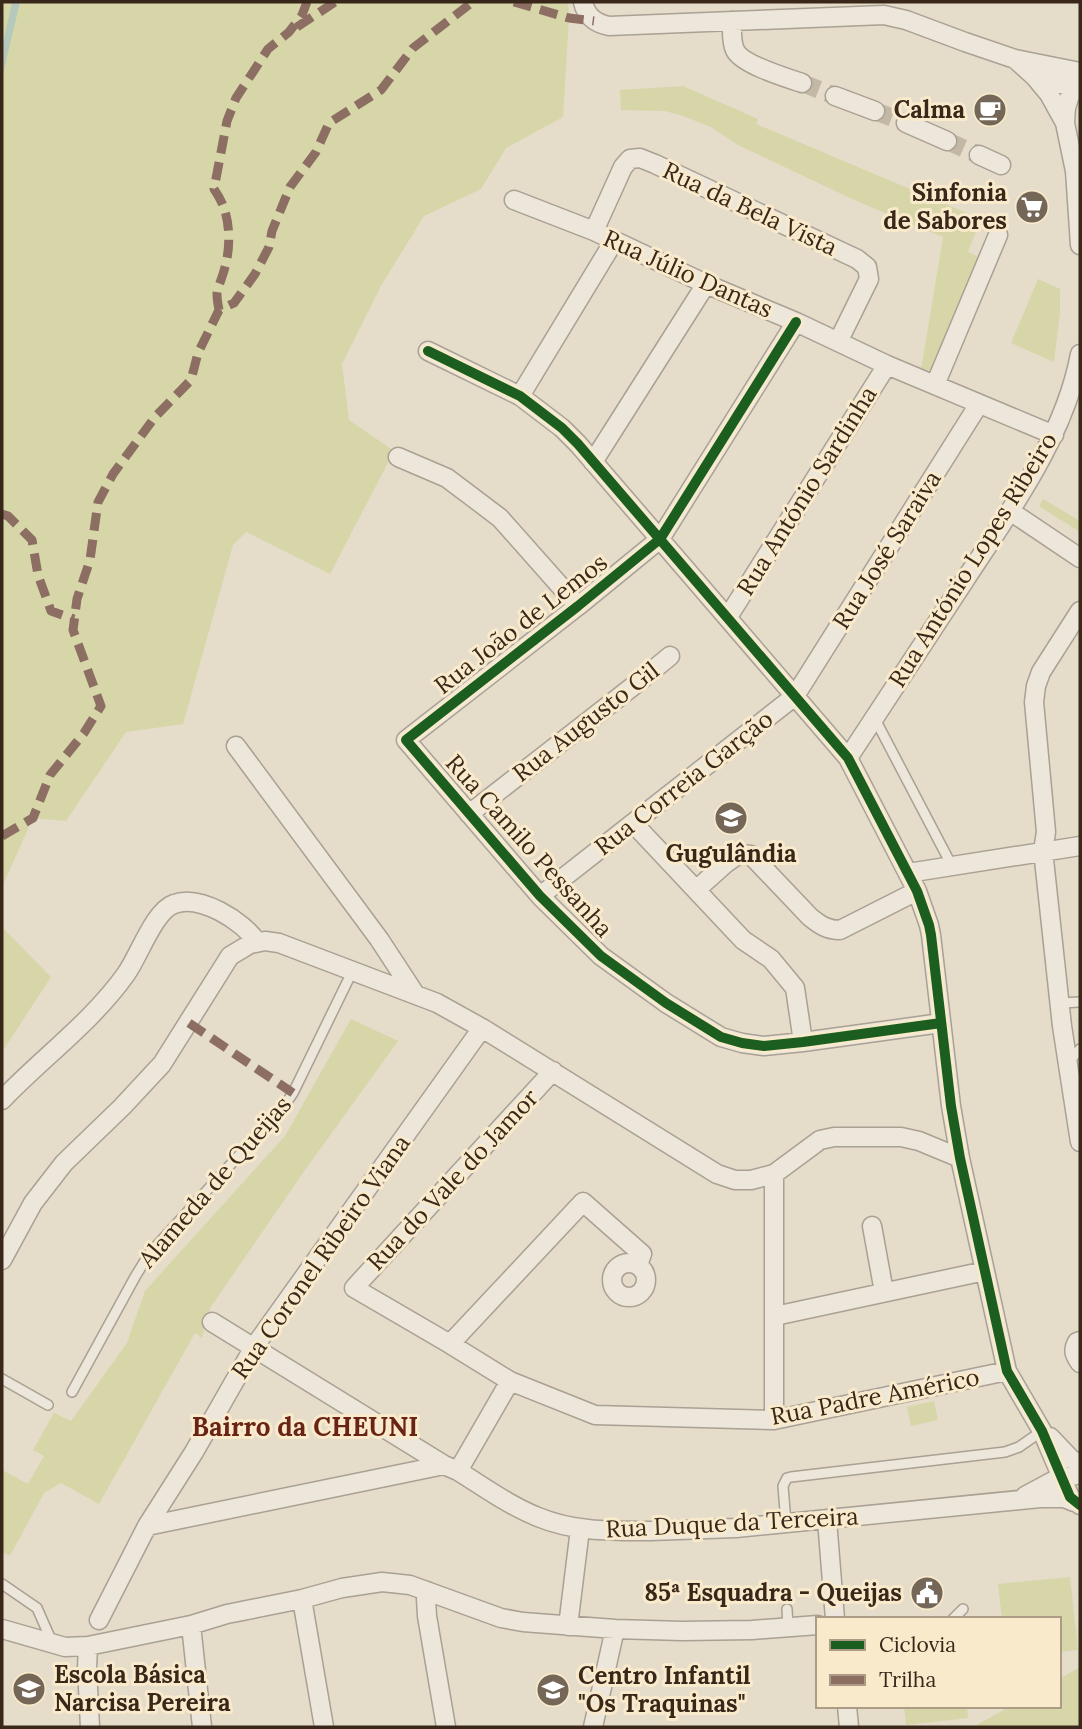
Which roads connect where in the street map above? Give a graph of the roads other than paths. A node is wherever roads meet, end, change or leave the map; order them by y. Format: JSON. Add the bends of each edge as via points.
{"nodes":[{"id":1,"x":583,"y":2,"type":"edge"},
{"id":2,"x":732,"y":21,"type":"junction"},
{"id":3,"x":1015,"y":59,"type":"junction"},
{"id":4,"x":1035,"y":76,"type":"junction"},
{"id":5,"x":802,"y":83,"type":"tunnel mouth"},
{"id":6,"x":1080,"y":84,"type":"edge"},
{"id":7,"x":835,"y":96,"type":"tunnel mouth"},
{"id":8,"x":875,"y":111,"type":"tunnel mouth"},
{"id":9,"x":906,"y":122,"type":"tunnel mouth"},
{"id":10,"x":1073,"y":127,"type":"edge"},
{"id":11,"x":947,"y":141,"type":"tunnel mouth"},
{"id":12,"x":979,"y":155,"type":"tunnel mouth"},
{"id":13,"x":1001,"y":165,"type":"dead end"},
{"id":14,"x":1077,"y":180,"type":"edge"},
{"id":15,"x":514,"y":200,"type":"dead end"},
{"id":16,"x":594,"y":231,"type":"junction"},
{"id":17,"x":998,"y":234,"type":"dead end"},
{"id":18,"x":614,"y":241,"type":"junction"},
{"id":19,"x":1080,"y":245,"type":"edge"},
{"id":20,"x":706,"y":284,"type":"junction"},
{"id":21,"x":796,"y":323,"type":"junction"},
{"id":22,"x":838,"y":342,"type":"junction"},
{"id":23,"x":428,"y":351,"type":"dead end"},
{"id":24,"x":1080,"y":354,"type":"edge"},
{"id":25,"x":887,"y":365,"type":"junction"},
{"id":26,"x":935,"y":385,"type":"junction"},
{"id":27,"x":520,"y":396,"type":"junction"},
{"id":28,"x":979,"y":404,"type":"junction"},
{"id":29,"x":1054,"y":435,"type":"junction"},
{"id":30,"x":398,"y":457,"type":"dead end"},
{"id":31,"x":593,"y":462,"type":"junction"},
{"id":32,"x":1010,"y":512,"type":"junction"},
{"id":33,"x":660,"y":539,"type":"junction"},
{"id":34,"x":1080,"y":558,"type":"edge"},
{"id":35,"x":578,"y":606,"type":"junction"},
{"id":36,"x":1080,"y":611,"type":"edge"},
{"id":37,"x":728,"y":617,"type":"junction"},
{"id":38,"x":670,"y":656,"type":"dead end"},
{"id":39,"x":795,"y":696,"type":"junction"},
{"id":40,"x":874,"y":717,"type":"junction"},
{"id":41,"x":406,"y":740,"type":"joint"},
{"id":42,"x":236,"y":746,"type":"dead end"},
{"id":43,"x":848,"y":758,"type":"junction"},
{"id":44,"x":469,"y":814,"type":"junction"},
{"id":45,"x":633,"y":823,"type":"junction"},
{"id":46,"x":1080,"y":846,"type":"edge"},
{"id":47,"x":1043,"y":851,"type":"junction"},
{"id":48,"x":952,"y":866,"type":"junction"},
{"id":49,"x":908,"y":873,"type":"junction"},
{"id":50,"x":696,"y":890,"type":"junction"},
{"id":51,"x":917,"y":891,"type":"junction"},
{"id":52,"x":540,"y":896,"type":"junction"},
{"id":53,"x":257,"y":942,"type":"junction"},
{"id":54,"x":352,"y":970,"type":"junction"},
{"id":55,"x":415,"y":994,"type":"junction"},
{"id":56,"x":1080,"y":1002,"type":"edge"},
{"id":57,"x":1060,"y":1003,"type":"junction"},
{"id":58,"x":941,"y":1023,"type":"junction"},
{"id":59,"x":482,"y":1028,"type":"junction"},
{"id":60,"x":803,"y":1042,"type":"junction"},
{"id":61,"x":1080,"y":1049,"type":"edge"},
{"id":62,"x":1068,"y":1063,"type":"junction"},
{"id":63,"x":553,"y":1072,"type":"junction"},
{"id":64,"x":2,"y":1100,"type":"edge"},
{"id":65,"x":1080,"y":1142,"type":"edge"},
{"id":66,"x":960,"y":1158,"type":"junction"},
{"id":67,"x":774,"y":1174,"type":"junction"},
{"id":68,"x":872,"y":1226,"type":"dead end"},
{"id":69,"x":2,"y":1260,"type":"edge"},
{"id":70,"x":638,"y":1265,"type":"dead end"},
{"id":71,"x":985,"y":1271,"type":"junction"},
{"id":72,"x":354,"y":1288,"type":"joint"},
{"id":73,"x":884,"y":1292,"type":"junction"},
{"id":74,"x":775,"y":1316,"type":"junction"},
{"id":75,"x":212,"y":1322,"type":"dead end"},
{"id":76,"x":1080,"y":1341,"type":"edge"},
{"id":77,"x":450,"y":1343,"type":"junction"},
{"id":78,"x":254,"y":1347,"type":"junction"},
{"id":79,"x":1080,"y":1363,"type":"edge"},
{"id":80,"x":1007,"y":1371,"type":"junction"},
{"id":81,"x":2,"y":1379,"type":"edge"},
{"id":82,"x":510,"y":1381,"type":"junction"},
{"id":83,"x":72,"y":1392,"type":"dead end"},
{"id":84,"x":48,"y":1405,"type":"dead end"},
{"id":85,"x":774,"y":1420,"type":"junction"},
{"id":86,"x":1042,"y":1431,"type":"junction"},
{"id":87,"x":451,"y":1468,"type":"junction"},
{"id":88,"x":1074,"y":1484,"type":"edge"},
{"id":89,"x":1018,"y":1499,"type":"junction"},
{"id":90,"x":827,"y":1520,"type":"junction"},
{"id":91,"x":786,"y":1523,"type":"junction"},
{"id":92,"x":147,"y":1526,"type":"junction"},
{"id":93,"x":580,"y":1529,"type":"junction"},
{"id":94,"x":2,"y":1584,"type":"edge"},
{"id":95,"x":427,"y":1591,"type":"junction"},
{"id":96,"x":302,"y":1599,"type":"junction"},
{"id":97,"x":787,"y":1609,"type":"dead end"},
{"id":98,"x":963,"y":1609,"type":"dead end"},
{"id":99,"x":835,"y":1617,"type":"edge"},
{"id":100,"x":955,"y":1617,"type":"edge"},
{"id":101,"x":99,"y":1620,"type":"dead end"},
{"id":102,"x":191,"y":1625,"type":"junction"},
{"id":103,"x":816,"y":1625,"type":"edge"},
{"id":104,"x":568,"y":1626,"type":"junction"},
{"id":105,"x":788,"y":1628,"type":"junction"},
{"id":106,"x":2,"y":1629,"type":"edge"},
{"id":107,"x":615,"y":1629,"type":"junction"},
{"id":108,"x":52,"y":1643,"type":"junction"},
{"id":109,"x":88,"y":1646,"type":"junction"},
{"id":110,"x":90,"y":1727,"type":"edge"},
{"id":111,"x":202,"y":1727,"type":"edge"},
{"id":112,"x":324,"y":1727,"type":"edge"},
{"id":113,"x":446,"y":1727,"type":"edge"},
{"id":114,"x":593,"y":1727,"type":"edge"}],
"edges":[{"from":1,"to":2,"type":"street","via":[[594,21],[608,26]]},
{"from":2,"to":3,"type":"street","via":[[884,15]]},
{"from":2,"to":5,"type":"street","via":[[738,55]]},
{"from":3,"to":4,"type":"street"},
{"from":3,"to":6,"type":"street"},
{"from":4,"to":6,"type":"street"},
{"from":4,"to":10,"type":"street"},
{"from":6,"to":10,"type":"street","via":[[1066,108]]},
{"from":7,"to":8,"type":"street"},
{"from":9,"to":11,"type":"street"},
{"from":10,"to":14,"type":"street"},
{"from":12,"to":13,"type":"street"},
{"from":14,"to":19,"type":"street"},
{"from":15,"to":16,"type":"street","name":"Rua Júlio Dantas"},
{"from":16,"to":18,"type":"street","name":"Rua Júlio Dantas"},
{"from":16,"to":22,"type":"street","name":"Rua da Bela Vista","via":[[630,159],[655,163],[867,267],[869,279]]},
{"from":17,"to":26,"type":"street"},
{"from":18,"to":20,"type":"street","name":"Rua Júlio Dantas"},
{"from":18,"to":27,"type":"street"},
{"from":20,"to":21,"type":"street","name":"Rua Júlio Dantas"},
{"from":20,"to":31,"type":"street"},
{"from":21,"to":22,"type":"street","name":"Rua Júlio Dantas"},
{"from":21,"to":33,"type":"street","name":"Rua João de Lemos"},
{"from":22,"to":25,"type":"street","name":"Rua Júlio Dantas"},
{"from":23,"to":27,"type":"street"},
{"from":24,"to":29,"type":"street","name":"Rua António Lopes Ribeiro"},
{"from":25,"to":26,"type":"street","name":"Rua Júlio Dantas"},
{"from":25,"to":37,"type":"street","name":"Rua António Sardinha"},
{"from":26,"to":28,"type":"street","name":"Rua Júlio Dantas"},
{"from":27,"to":31,"type":"street","via":[[562,428]]},
{"from":28,"to":29,"type":"street","name":"Rua Júlio Dantas"},
{"from":28,"to":39,"type":"street","name":"Rua José Saraiva"},
{"from":29,"to":32,"type":"street","name":"Rua António Lopes Ribeiro"},
{"from":30,"to":35,"type":"street","via":[[447,478],[500,518]]},
{"from":31,"to":33,"type":"street"},
{"from":32,"to":34,"type":"street"},
{"from":32,"to":40,"type":"street","name":"Rua António Lopes Ribeiro"},
{"from":33,"to":35,"type":"street","name":"Rua João de Lemos"},
{"from":33,"to":37,"type":"street"},
{"from":35,"to":41,"type":"street","name":"Rua João de Lemos"},
{"from":36,"to":47,"type":"street","via":[[1036,686],[1046,832]]},
{"from":37,"to":39,"type":"street"},
{"from":38,"to":44,"type":"street","name":"Rua Augusto Gil"},
{"from":39,"to":43,"type":"street"},
{"from":39,"to":45,"type":"street","name":"Rua Correia Garção"},
{"from":40,"to":43,"type":"street","name":"Rua António Lopes Ribeiro"},
{"from":40,"to":48,"type":"lane"},
{"from":41,"to":44,"type":"street","name":"Rua Camilo Pessanha"},
{"from":42,"to":55,"type":"street"},
{"from":43,"to":49,"type":"street"},
{"from":44,"to":52,"type":"street","name":"Rua Camilo Pessanha"},
{"from":45,"to":50,"type":"street"},
{"from":45,"to":52,"type":"street","name":"Rua Correia Garção"},
{"from":46,"to":47,"type":"street"},
{"from":47,"to":48,"type":"street"},
{"from":47,"to":57,"type":"street"},
{"from":48,"to":49,"type":"street"},
{"from":49,"to":51,"type":"street"},
{"from":50,"to":51,"type":"street","via":[[739,854],[751,855],[810,917],[831,930],[840,930]]},
{"from":50,"to":60,"type":"street","via":[[743,940],[771,959],[795,988]]},
{"from":51,"to":58,"type":"street","via":[[929,925]]},
{"from":52,"to":60,"type":"street","name":"Rua Camilo Pessanha","via":[[601,956],[721,1037],[764,1046]]},
{"from":53,"to":54,"type":"street","via":[[279,943]]},
{"from":53,"to":64,"type":"street","via":[[238,922],[203,904],[172,904],[111,994]]},
{"from":53,"to":69,"type":"street","via":[[230,956],[162,1064],[64,1163],[33,1203]]},
{"from":54,"to":55,"type":"street"},
{"from":54,"to":83,"type":"lane","name":"Alameda de Queijas","via":[[293,1093],[149,1254]]},
{"from":55,"to":59,"type":"street"},
{"from":56,"to":57,"type":"lane"},
{"from":57,"to":62,"type":"street"},
{"from":58,"to":60,"type":"street","name":"Rua Camilo Pessanha"},
{"from":58,"to":66,"type":"street"},
{"from":59,"to":63,"type":"street"},
{"from":59,"to":78,"type":"street","name":"Rua Coronel Ribeiro Viana"},
{"from":61,"to":62,"type":"lane"},
{"from":62,"to":65,"type":"street"},
{"from":63,"to":67,"type":"street","via":[[717,1174],[735,1180]]},
{"from":63,"to":72,"type":"street","name":"Rua do Vale do Jamor"},
{"from":66,"to":67,"type":"street","via":[[901,1137],[834,1137],[820,1140]]},
{"from":66,"to":71,"type":"street"},
{"from":67,"to":74,"type":"street"},
{"from":68,"to":73,"type":"street"},
{"from":70,"to":77,"type":"street","via":[[642,1254],[583,1202]]},
{"from":71,"to":73,"type":"street"},
{"from":71,"to":80,"type":"street"},
{"from":72,"to":77,"type":"street","name":"Rua Padre Américo"},
{"from":73,"to":74,"type":"street"},
{"from":74,"to":85,"type":"street"},
{"from":75,"to":78,"type":"street","name":"Rua Duque da Terceira"},
{"from":76,"to":79,"type":"street","via":[[1074,1351]]},
{"from":77,"to":82,"type":"street","name":"Rua Padre Américo"},
{"from":78,"to":87,"type":"street","name":"Rua Duque da Terceira"},
{"from":78,"to":92,"type":"street","name":"Rua Coronel Ribeiro Viana"},
{"from":80,"to":85,"type":"street","name":"Rua Padre Américo"},
{"from":80,"to":86,"type":"street"},
{"from":81,"to":84,"type":"lane"},
{"from":82,"to":85,"type":"street","name":"Rua Padre Américo","via":[[595,1415]]},
{"from":82,"to":87,"type":"street"},
{"from":86,"to":88,"type":"street","via":[[1070,1458]]},
{"from":86,"to":91,"type":"lane","via":[[1005,1452],[787,1478],[783,1486]]},
{"from":87,"to":92,"type":"street"},
{"from":87,"to":93,"type":"street","name":"Rua Duque da Terceira","via":[[530,1514]]},
{"from":88,"to":89,"type":"street","name":"Rua Duque da Terceira","via":[[1045,1485]]},
{"from":88,"to":89,"type":"street","name":"Rua Duque da Terceira","via":[[1052,1497]]},
{"from":89,"to":90,"type":"street","name":"Rua Duque da Terceira"},
{"from":90,"to":91,"type":"street","name":"Rua Duque da Terceira"},
{"from":90,"to":99,"type":"street"},
{"from":91,"to":93,"type":"street","name":"Rua Duque da Terceira","via":[[690,1530]]},
{"from":92,"to":101,"type":"street","name":"Rua Coronel Ribeiro Viana"},
{"from":93,"to":104,"type":"street"},
{"from":94,"to":108,"type":"lane","via":[[37,1608]]},
{"from":95,"to":96,"type":"street","via":[[410,1584],[382,1582]]},
{"from":95,"to":104,"type":"street","via":[[501,1618]]},
{"from":95,"to":113,"type":"street"},
{"from":96,"to":102,"type":"street"},
{"from":96,"to":112,"type":"street"},
{"from":97,"to":105,"type":"lane"},
{"from":98,"to":100,"type":"lane"},
{"from":102,"to":109,"type":"street"},
{"from":102,"to":111,"type":"street"},
{"from":103,"to":105,"type":"street"},
{"from":104,"to":107,"type":"street"},
{"from":105,"to":107,"type":"street"},
{"from":106,"to":108,"type":"street"},
{"from":107,"to":114,"type":"street"},
{"from":108,"to":109,"type":"street"},
{"from":109,"to":110,"type":"street"}]}
